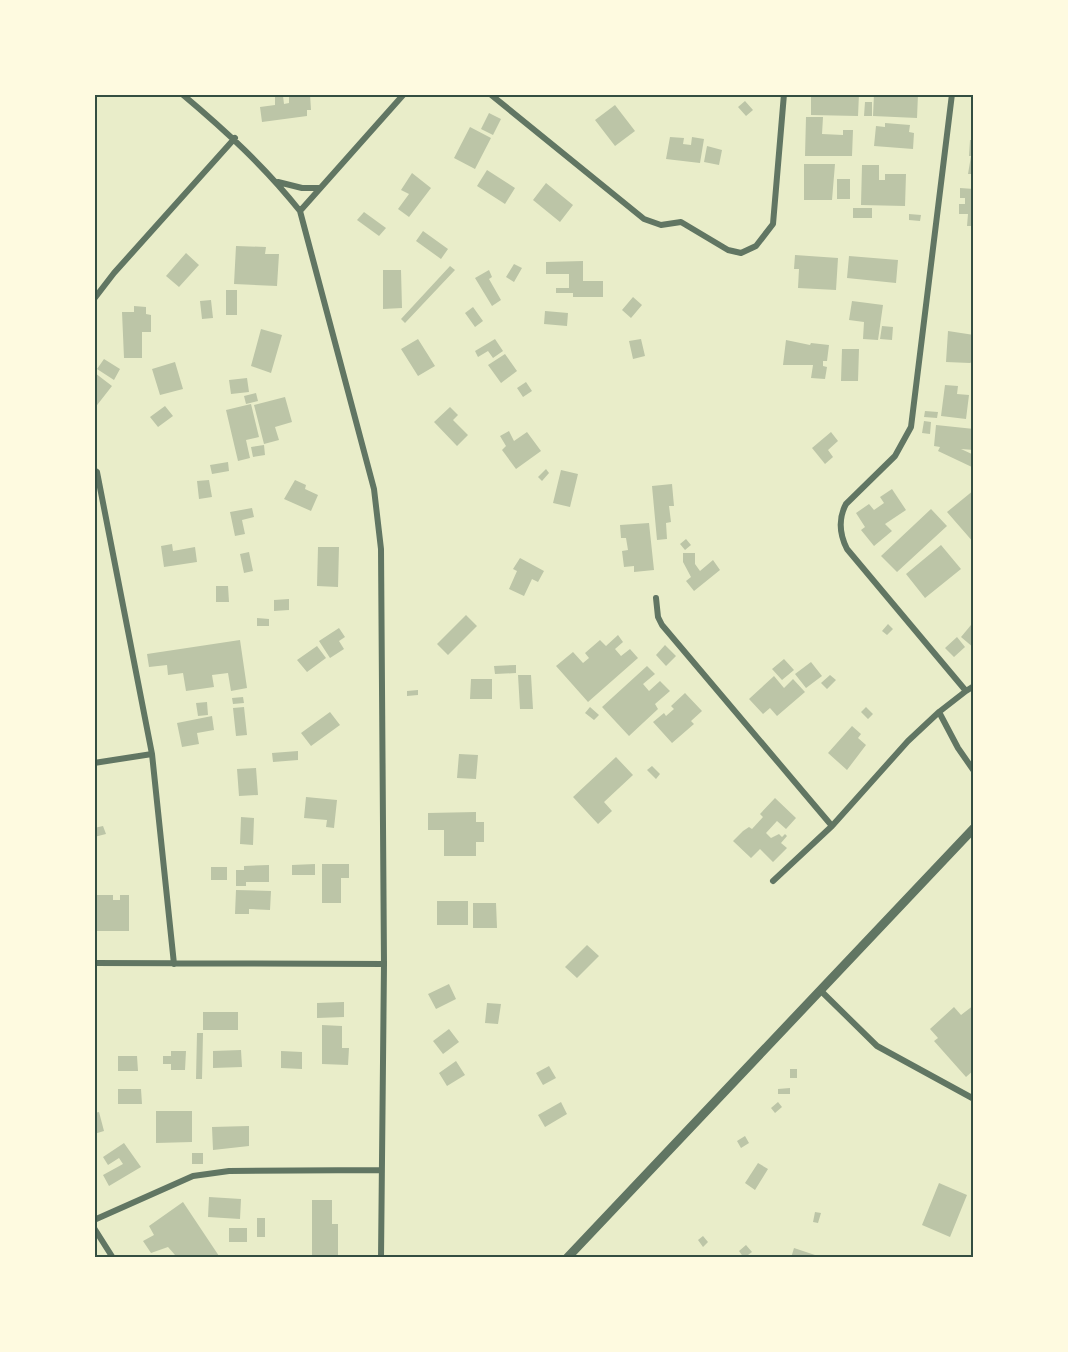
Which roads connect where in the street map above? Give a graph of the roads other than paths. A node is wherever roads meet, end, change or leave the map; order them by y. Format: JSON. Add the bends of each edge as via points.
{"nodes":[{"id":1,"x":182,"y":94,"type":"edge"},
{"id":2,"x":404,"y":94,"type":"edge"},
{"id":3,"x":490,"y":94,"type":"edge"},
{"id":4,"x":784,"y":94,"type":"edge"},
{"id":5,"x":952,"y":94,"type":"edge"},
{"id":6,"x":235,"y":138,"type":"junction"},
{"id":7,"x":277,"y":182,"type":"junction"},
{"id":8,"x":320,"y":188,"type":"junction"},
{"id":9,"x":300,"y":211,"type":"junction"},
{"id":10,"x":94,"y":299,"type":"edge"},
{"id":11,"x":94,"y":470,"type":"edge"},
{"id":12,"x":656,"y":598,"type":"dead end"},
{"id":13,"x":974,"y":686,"type":"edge"},
{"id":14,"x":966,"y":691,"type":"junction"},
{"id":15,"x":939,"y":712,"type":"junction"},
{"id":16,"x":152,"y":754,"type":"junction"},
{"id":17,"x":94,"y":763,"type":"edge"},
{"id":18,"x":974,"y":771,"type":"edge"},
{"id":19,"x":974,"y":821,"type":"edge"},
{"id":20,"x":832,"y":826,"type":"junction"},
{"id":21,"x":973,"y":828,"type":"edge"},
{"id":22,"x":773,"y":881,"type":"dead end"},
{"id":23,"x":94,"y":963,"type":"edge"},
{"id":24,"x":174,"y":964,"type":"junction"},
{"id":25,"x":384,"y":964,"type":"junction"},
{"id":26,"x":820,"y":990,"type":"junction"},
{"id":27,"x":974,"y":1099,"type":"edge"},
{"id":28,"x":380,"y":1170,"type":"junction"},
{"id":29,"x":94,"y":1220,"type":"edge"},
{"id":30,"x":94,"y":1228,"type":"edge"},
{"id":31,"x":113,"y":1257,"type":"edge"},
{"id":32,"x":381,"y":1257,"type":"edge"},
{"id":33,"x":567,"y":1257,"type":"edge"}],
"edges":[{"from":1,"to":6,"type":"street"},
{"from":2,"to":8,"type":"street"},
{"from":3,"to":4,"type":"street","via":[[644,219],[661,225],[681,222],[728,250],[741,253],[756,246],[773,224]]},
{"from":5,"to":14,"type":"street","via":[[911,427],[895,456],[846,504],[840,528],[847,549]]},
{"from":6,"to":7,"type":"street"},
{"from":6,"to":10,"type":"street"},
{"from":7,"to":8,"type":"street"},
{"from":7,"to":9,"type":"street"},
{"from":8,"to":9,"type":"street"},
{"from":9,"to":25,"type":"street","via":[[372,479],[381,549]]},
{"from":11,"to":16,"type":"street"},
{"from":12,"to":20,"type":"street","via":[[662,625]]},
{"from":13,"to":14,"type":"street"},
{"from":14,"to":15,"type":"street"},
{"from":15,"to":18,"type":"street"},
{"from":15,"to":20,"type":"street"},
{"from":16,"to":17,"type":"street"},
{"from":16,"to":24,"type":"street"},
{"from":19,"to":21,"type":"street"},
{"from":20,"to":22,"type":"street"},
{"from":21,"to":26,"type":"street"},
{"from":23,"to":24,"type":"street"},
{"from":24,"to":25,"type":"street"},
{"from":25,"to":28,"type":"street"},
{"from":26,"to":27,"type":"street","via":[[877,1046]]},
{"from":26,"to":33,"type":"street"},
{"from":28,"to":29,"type":"street","via":[[229,1171],[193,1176]]},
{"from":28,"to":32,"type":"street"},
{"from":30,"to":31,"type":"street"}]}
